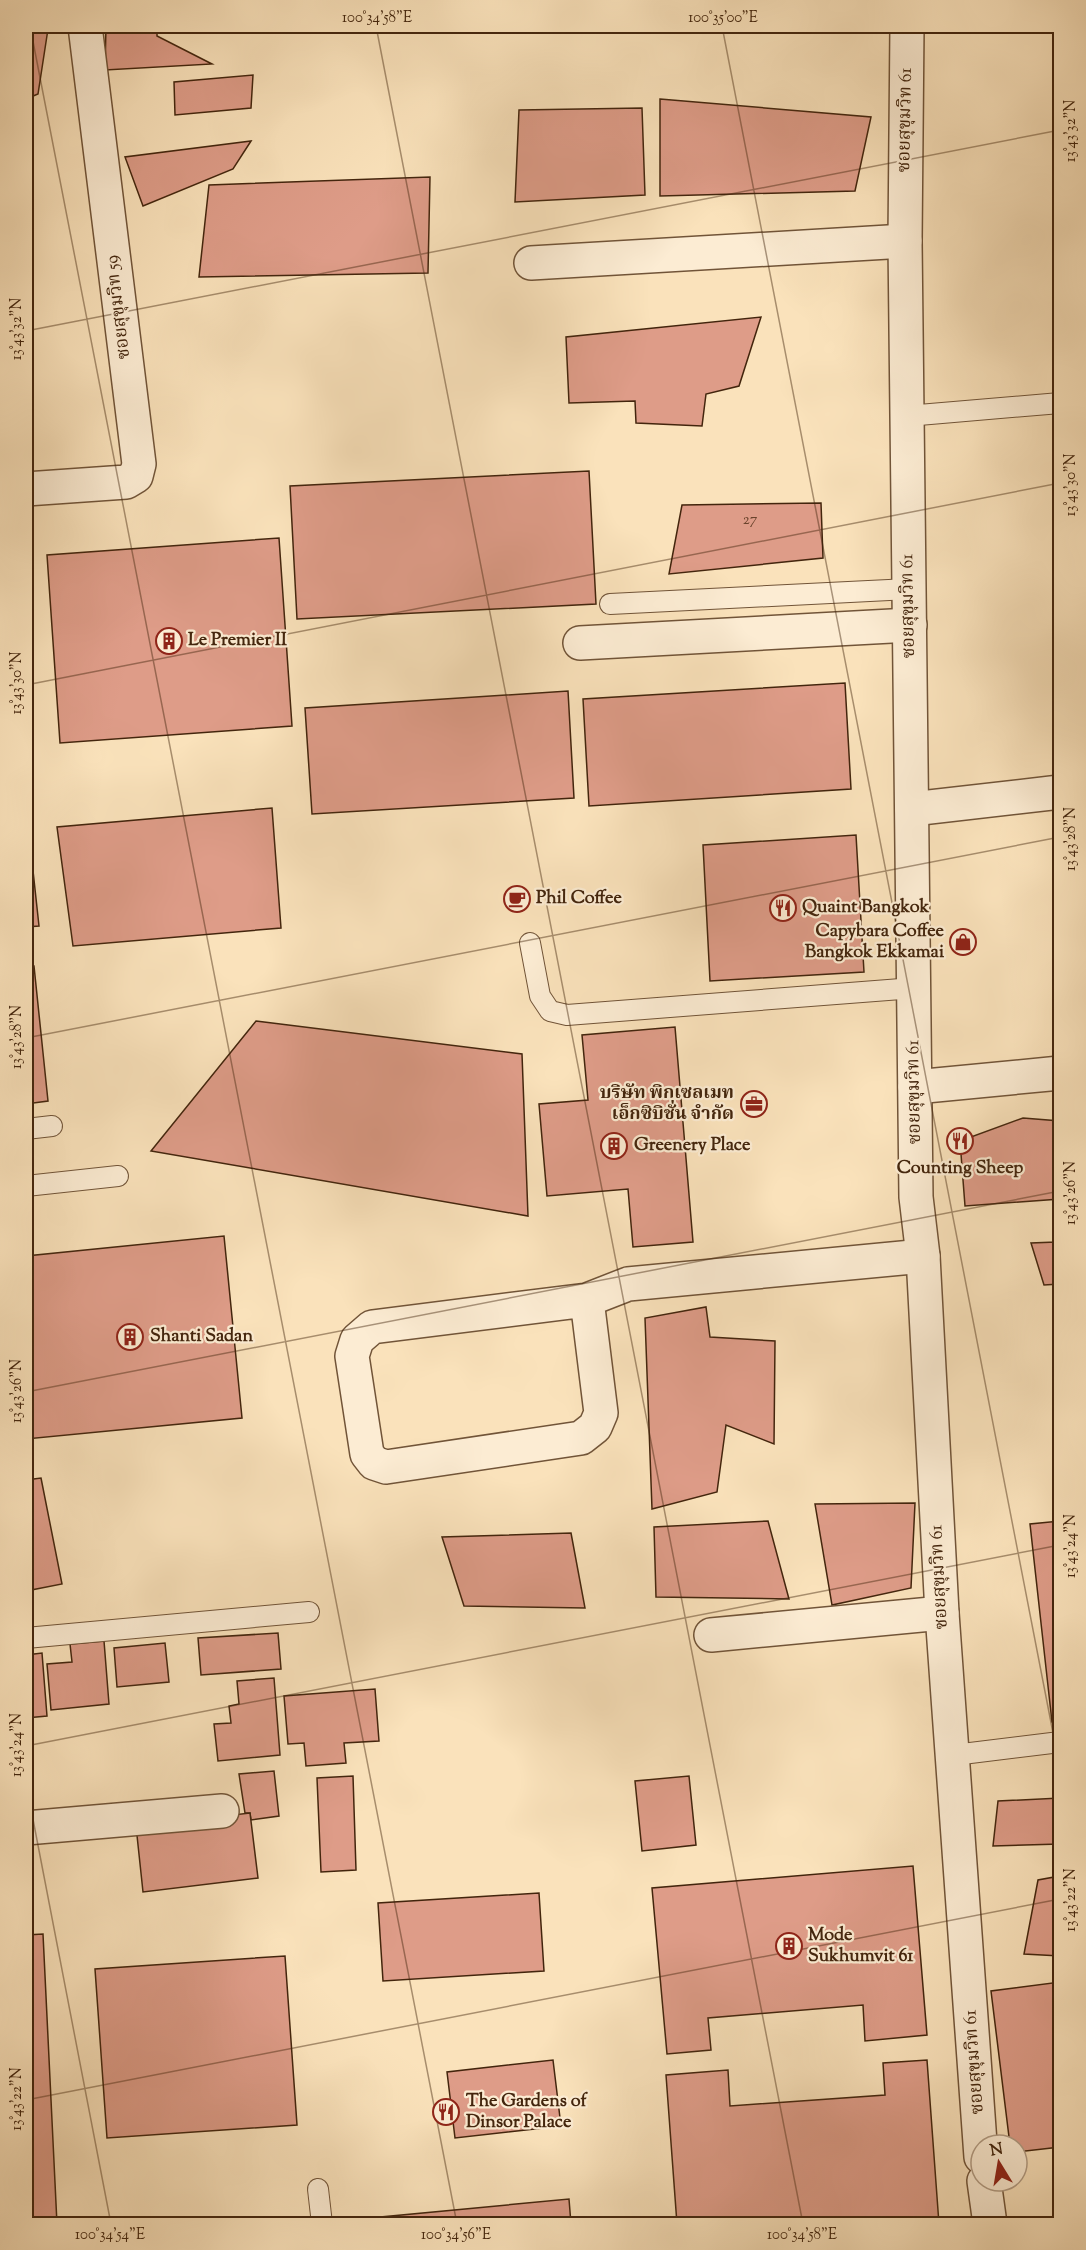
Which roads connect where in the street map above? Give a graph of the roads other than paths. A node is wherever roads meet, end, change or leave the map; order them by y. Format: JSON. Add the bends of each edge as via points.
{"nodes":[{"id":1,"x":85,"y":26,"type":"edge"},
{"id":2,"x":907,"y":26,"type":"edge"},
{"id":3,"x":905,"y":241,"type":"junction"},
{"id":4,"x":531,"y":263,"type":"dead end"},
{"id":5,"x":1060,"y":404,"type":"edge"},
{"id":6,"x":907,"y":416,"type":"junction"},
{"id":7,"x":26,"y":489,"type":"edge"},
{"id":8,"x":909,"y":589,"type":"junction"},
{"id":9,"x":610,"y":604,"type":"dead end"},
{"id":10,"x":910,"y":625,"type":"junction"},
{"id":11,"x":580,"y":643,"type":"dead end"},
{"id":12,"x":1060,"y":792,"type":"edge"},
{"id":13,"x":912,"y":808,"type":"junction"},
{"id":14,"x":530,"y":943,"type":"dead end"},
{"id":15,"x":914,"y":988,"type":"junction"},
{"id":16,"x":1060,"y":1073,"type":"edge"},
{"id":17,"x":915,"y":1087,"type":"junction"},
{"id":18,"x":52,"y":1126,"type":"dead end"},
{"id":19,"x":26,"y":1129,"type":"edge"},
{"id":20,"x":118,"y":1176,"type":"dead end"},
{"id":21,"x":26,"y":1185,"type":"edge"},
{"id":22,"x":923,"y":1256,"type":"junction"},
{"id":23,"x":587,"y":1300,"type":"junction"},
{"id":24,"x":309,"y":1612,"type":"dead end"},
{"id":25,"x":942,"y":1613,"type":"junction"},
{"id":26,"x":711,"y":1635,"type":"dead end"},
{"id":27,"x":26,"y":1638,"type":"edge"},
{"id":28,"x":1060,"y":1742,"type":"edge"},
{"id":29,"x":954,"y":1755,"type":"junction"},
{"id":30,"x":222,"y":1811,"type":"dead end"},
{"id":31,"x":26,"y":1828,"type":"edge"},
{"id":32,"x":979,"y":2133,"type":"edge"},
{"id":33,"x":318,"y":2189,"type":"dead end"},
{"id":34,"x":986,"y":2193,"type":"edge"},
{"id":35,"x":322,"y":2224,"type":"edge"},
{"id":36,"x":990,"y":2224,"type":"edge"}],
"edges":[{"from":1,"to":7,"type":"street","name":"ซอยสุขุมวิท 59","via":[[138,464],[136,476],[126,482]]},
{"from":2,"to":3,"type":"street","name":"ซอยสุขุมวิท 61"},
{"from":3,"to":4,"type":"street"},
{"from":3,"to":6,"type":"street","name":"ซอยสุขุมวิท 61"},
{"from":5,"to":6,"type":"lane"},
{"from":6,"to":8,"type":"street","name":"ซอยสุขุมวิท 61"},
{"from":8,"to":9,"type":"lane"},
{"from":8,"to":10,"type":"street","name":"ซอยสุขุมวิท 61"},
{"from":10,"to":11,"type":"street"},
{"from":10,"to":13,"type":"street","name":"ซอยสุขุมวิท 61"},
{"from":12,"to":13,"type":"street"},
{"from":13,"to":15,"type":"street","name":"ซอยสุขุมวิท 61"},
{"from":14,"to":15,"type":"lane","via":[[540,996],[550,1011],[567,1015]]},
{"from":15,"to":17,"type":"street","name":"ซอยสุขุมวิท 61"},
{"from":16,"to":17,"type":"street"},
{"from":17,"to":22,"type":"street","name":"ซอยสุขุมวิท 61","via":[[916,1197]]},
{"from":18,"to":19,"type":"lane"},
{"from":20,"to":21,"type":"lane"},
{"from":22,"to":23,"type":"street","via":[[628,1284]]},
{"from":22,"to":25,"type":"street","name":"ซอยสุขุมวิท 61"},
{"from":23,"to":23,"type":"street","via":[[372,1328],[357,1340],[352,1356],[367,1454],[374,1463],[386,1467],[581,1438],[595,1427],[602,1413]]},
{"from":24,"to":27,"type":"lane"},
{"from":25,"to":26,"type":"street"},
{"from":25,"to":29,"type":"street","name":"ซอยสุขุมวิท 61"},
{"from":28,"to":29,"type":"lane"},
{"from":29,"to":32,"type":"street","name":"ซอยสุขุมวิท 61"},
{"from":30,"to":31,"type":"street"},
{"from":33,"to":35,"type":"lane"},
{"from":34,"to":36,"type":"street"}]}
